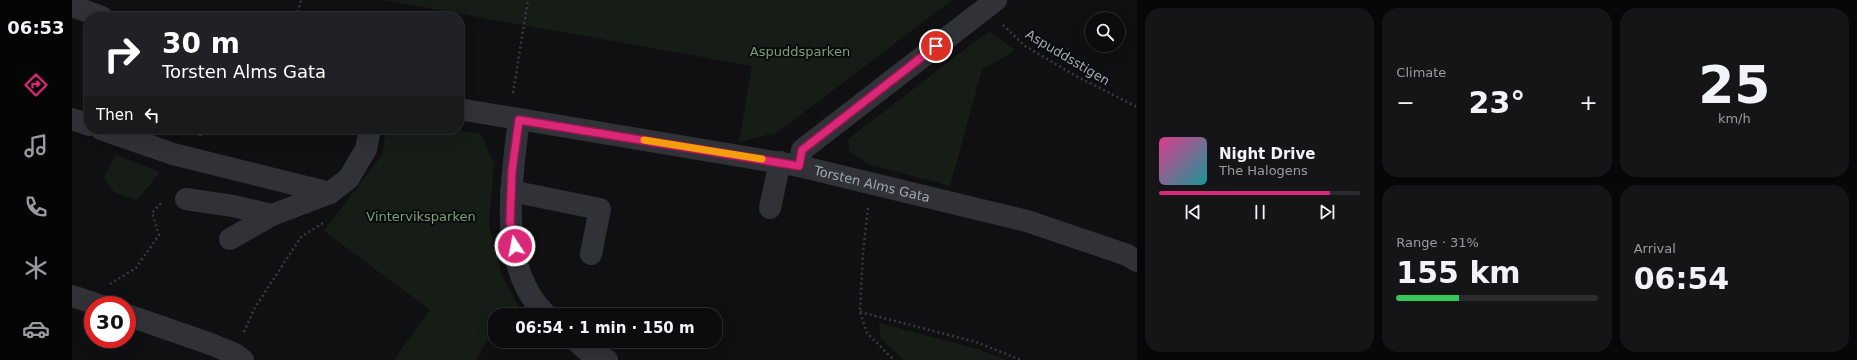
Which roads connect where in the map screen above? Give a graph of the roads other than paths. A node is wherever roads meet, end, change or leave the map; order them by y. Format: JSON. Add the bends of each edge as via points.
{"nodes":[{"id":1,"x":991,"y":4,"type":"edge"},
{"id":2,"x":72,"y":6,"type":"edge"},
{"id":3,"x":88,"y":12,"type":"edge"},
{"id":4,"x":464,"y":110,"type":"edge"},
{"id":5,"x":72,"y":119,"type":"edge"},
{"id":6,"x":519,"y":120,"type":"junction"},
{"id":7,"x":84,"y":123,"type":"edge"},
{"id":8,"x":115,"y":134,"type":"edge"},
{"id":9,"x":369,"y":134,"type":"edge"},
{"id":10,"x":789,"y":164,"type":"junction"},
{"id":11,"x":511,"y":191,"type":"junction"},
{"id":12,"x":330,"y":193,"type":"junction"},
{"id":13,"x":186,"y":199,"type":"dead end"},
{"id":14,"x":770,"y":208,"type":"dead end"},
{"id":15,"x":272,"y":215,"type":"junction"},
{"id":16,"x":230,"y":239,"type":"dead end"},
{"id":17,"x":591,"y":254,"type":"dead end"},
{"id":18,"x":1137,"y":260,"type":"edge"},
{"id":19,"x":72,"y":296,"type":"edge"},
{"id":20,"x":84,"y":300,"type":"edge"},
{"id":21,"x":540,"y":308,"type":"edge"},
{"id":22,"x":136,"y":318,"type":"edge"},
{"id":23,"x":584,"y":348,"type":"edge"},
{"id":24,"x":239,"y":357,"type":"edge"},
{"id":25,"x":607,"y":360,"type":"edge"}],
"edges":[{"from":1,"to":10,"type":"street","via":[[802,150]]},
{"from":2,"to":3,"type":"street"},
{"from":4,"to":6,"type":"street","name":"Torsten Alms Gata"},
{"from":5,"to":7,"type":"street"},
{"from":6,"to":10,"type":"street","name":"Torsten Alms Gata"},
{"from":6,"to":11,"type":"street"},
{"from":8,"to":12,"type":"street","via":[[173,154]]},
{"from":9,"to":12,"type":"street","via":[[366,149],[349,178]]},
{"from":10,"to":14,"type":"street"},
{"from":10,"to":18,"type":"street","name":"Torsten Alms Gata","via":[[1027,221]]},
{"from":11,"to":17,"type":"street","via":[[600,208]]},
{"from":11,"to":21,"type":"street","via":[[510,222],[520,271],[531,296]]},
{"from":12,"to":15,"type":"street"},
{"from":13,"to":15,"type":"street"},
{"from":15,"to":16,"type":"street"},
{"from":19,"to":20,"type":"street"},
{"from":22,"to":24,"type":"street"},
{"from":23,"to":25,"type":"street","via":[[591,354]]}]}
